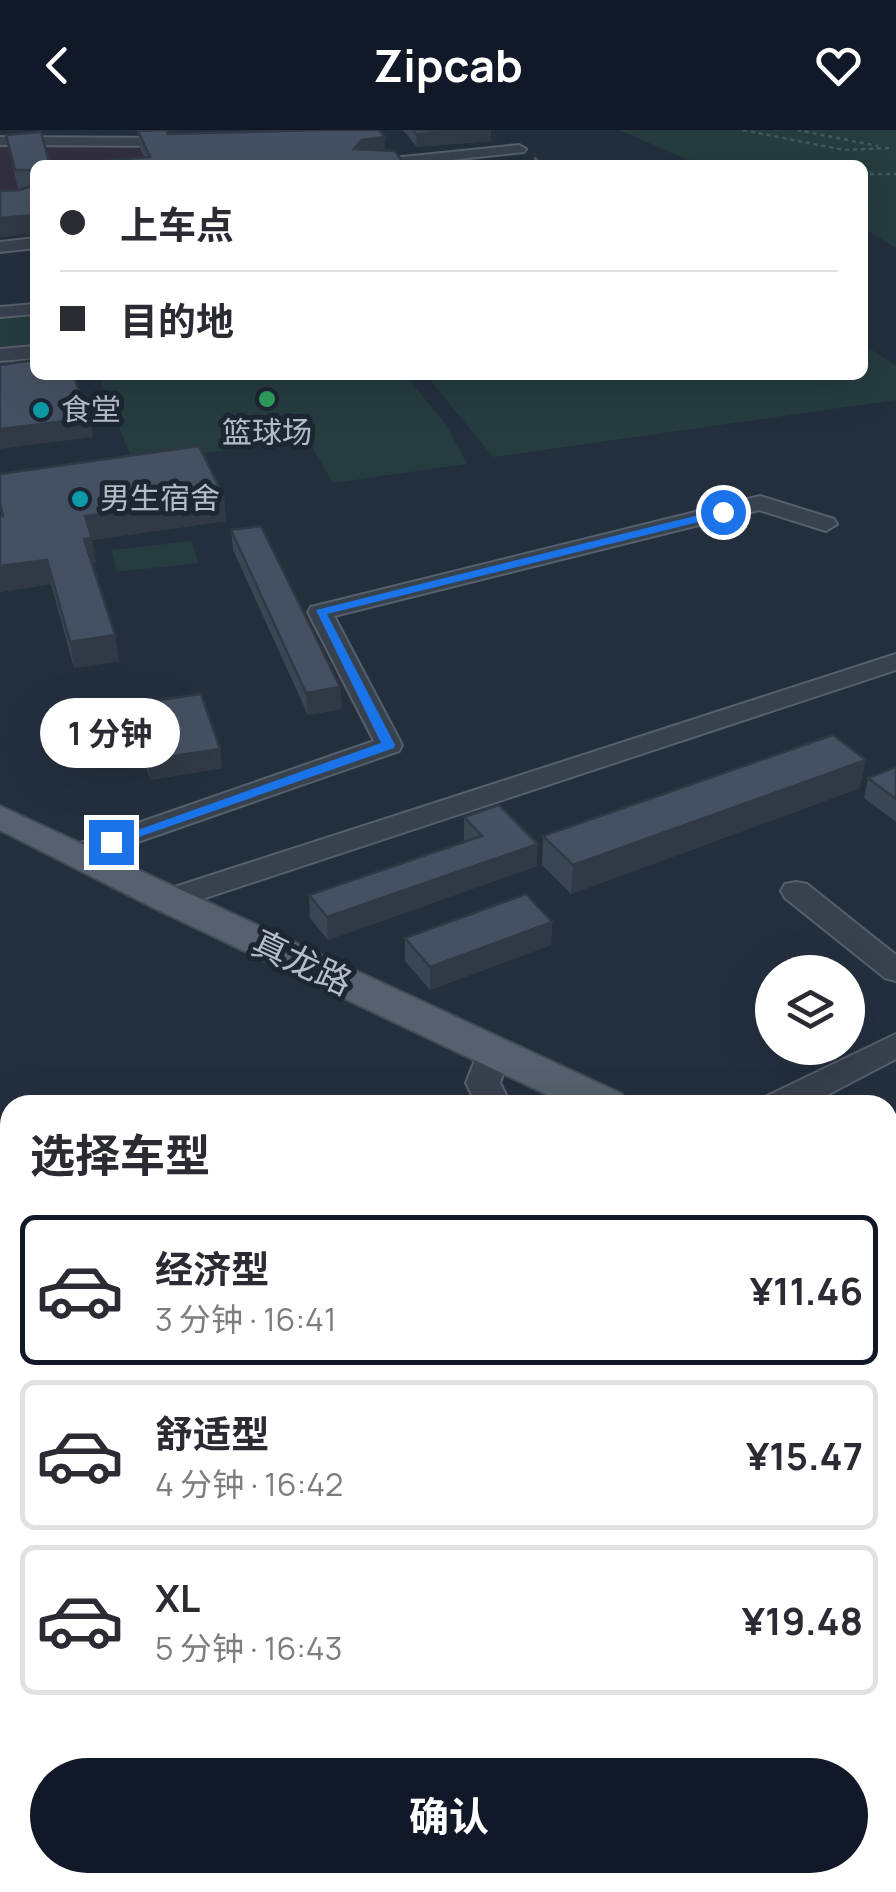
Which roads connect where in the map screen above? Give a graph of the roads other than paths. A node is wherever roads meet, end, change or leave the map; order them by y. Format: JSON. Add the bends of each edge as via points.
{"nodes":[{"id":1,"x":504,"y":130,"type":"edge"},
{"id":2,"x":0,"y":142,"type":"edge"},
{"id":3,"x":196,"y":142,"type":"edge"},
{"id":4,"x":416,"y":160,"type":"edge"},
{"id":5,"x":30,"y":244,"type":"edge"},
{"id":6,"x":0,"y":247,"type":"edge"},
{"id":7,"x":30,"y":309,"type":"edge"},
{"id":8,"x":0,"y":312,"type":"edge"},
{"id":9,"x":30,"y":353,"type":"edge"},
{"id":10,"x":0,"y":356,"type":"edge"},
{"id":11,"x":826,"y":524,"type":"dead end"},
{"id":12,"x":896,"y":662,"type":"edge"},
{"id":13,"x":0,"y":816,"type":"edge"},
{"id":14,"x":76,"y":854,"type":"junction"},
{"id":15,"x":796,"y":891,"type":"dead end"},
{"id":16,"x":167,"y":900,"type":"junction"},
{"id":17,"x":896,"y":971,"type":"edge"},
{"id":18,"x":896,"y":1045,"type":"edge"},
{"id":19,"x":493,"y":1053,"type":"junction"},
{"id":20,"x":489,"y":1095,"type":"edge"},
{"id":21,"x":585,"y":1095,"type":"edge"},
{"id":22,"x":798,"y":1095,"type":"edge"}],
"edges":[{"from":1,"to":4,"type":"street","via":[[519,150]]},
{"from":2,"to":3,"type":"street"},
{"from":5,"to":6,"type":"street"},
{"from":7,"to":8,"type":"street"},
{"from":9,"to":10,"type":"street"},
{"from":11,"to":14,"type":"street","via":[[760,503],[320,612],[389,745]]},
{"from":12,"to":16,"type":"street"},
{"from":13,"to":14,"type":"main road","name":"真龙路"},
{"from":14,"to":16,"type":"main road","name":"真龙路"},
{"from":15,"to":17,"type":"street"},
{"from":16,"to":19,"type":"main road","name":"真龙路"},
{"from":18,"to":22,"type":"street"},
{"from":19,"to":20,"type":"street","via":[[483,1083]]},
{"from":19,"to":21,"type":"main road","name":"真龙路"}]}
